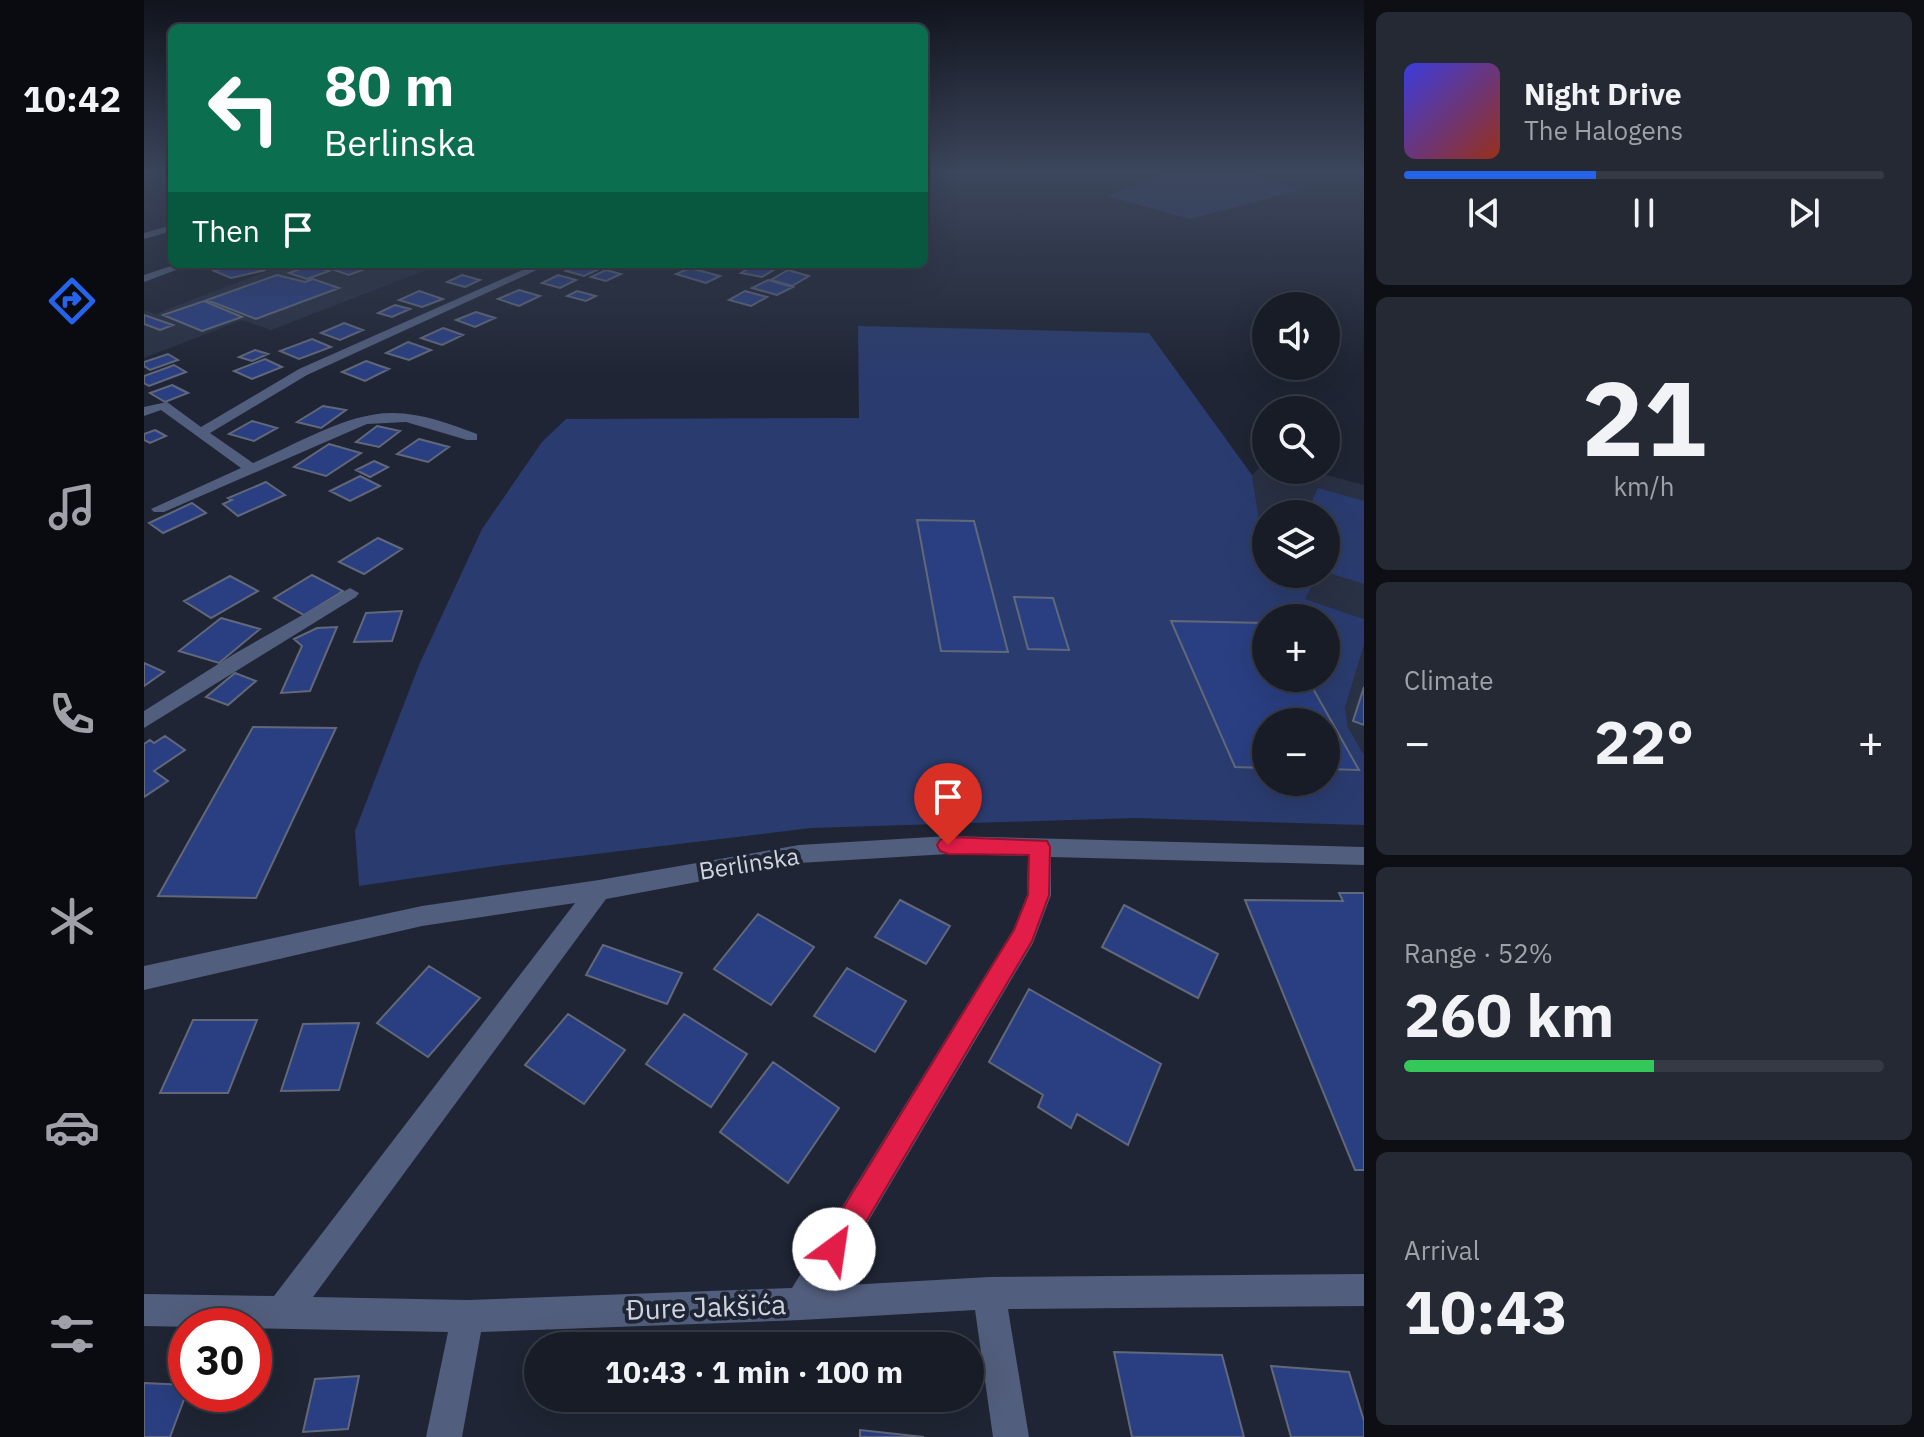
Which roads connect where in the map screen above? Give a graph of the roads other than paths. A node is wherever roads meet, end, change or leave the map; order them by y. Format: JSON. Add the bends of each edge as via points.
{"nodes":[{"id":1,"x":176,"y":268,"type":"edge"},
{"id":2,"x":536,"y":268,"type":"edge"},
{"id":3,"x":144,"y":279,"type":"edge"},
{"id":4,"x":144,"y":412,"type":"edge"},
{"id":5,"x":200,"y":433,"type":"junction"},
{"id":6,"x":472,"y":437,"type":"dead end"},
{"id":7,"x":250,"y":468,"type":"junction"},
{"id":8,"x":159,"y":509,"type":"dead end"},
{"id":9,"x":350,"y":593,"type":"dead end"},
{"id":10,"x":144,"y":721,"type":"edge"},
{"id":11,"x":1040,"y":847,"type":"junction"},
{"id":12,"x":1364,"y":856,"type":"edge"},
{"id":13,"x":599,"y":890,"type":"junction"},
{"id":14,"x":144,"y":978,"type":"edge"},
{"id":15,"x":1364,"y":1290,"type":"edge"},
{"id":16,"x":989,"y":1293,"type":"junction"},
{"id":17,"x":801,"y":1304,"type":"junction"},
{"id":18,"x":144,"y":1310,"type":"edge"},
{"id":19,"x":282,"y":1312,"type":"junction"},
{"id":20,"x":468,"y":1316,"type":"junction"},
{"id":21,"x":444,"y":1437,"type":"edge"},
{"id":22,"x":1011,"y":1437,"type":"edge"}],
"edges":[{"from":1,"to":3,"type":"street"},
{"from":2,"to":5,"type":"street","via":[[303,372]]},
{"from":4,"to":5,"type":"street","via":[[162,405]]},
{"from":5,"to":7,"type":"street"},
{"from":6,"to":7,"type":"street","via":[[423,420],[379,416]]},
{"from":7,"to":8,"type":"street"},
{"from":9,"to":10,"type":"street"},
{"from":11,"to":12,"type":"street","name":"Berlinska"},
{"from":11,"to":13,"type":"street","name":"Berlinska","via":[[948,845],[799,854]]},
{"from":11,"to":17,"type":"street","via":[[1039,895],[1024,935]]},
{"from":13,"to":14,"type":"street","name":"Berlinska","via":[[422,916]]},
{"from":13,"to":19,"type":"street"},
{"from":15,"to":16,"type":"street","name":"Đure Jakšića"},
{"from":16,"to":17,"type":"street","name":"Đure Jakšića"},
{"from":16,"to":22,"type":"street"},
{"from":17,"to":20,"type":"street","name":"Đure Jakšića"},
{"from":18,"to":19,"type":"street","name":"Đure Jakšića"},
{"from":19,"to":20,"type":"street","name":"Đure Jakšića"},
{"from":20,"to":21,"type":"street"}]}
